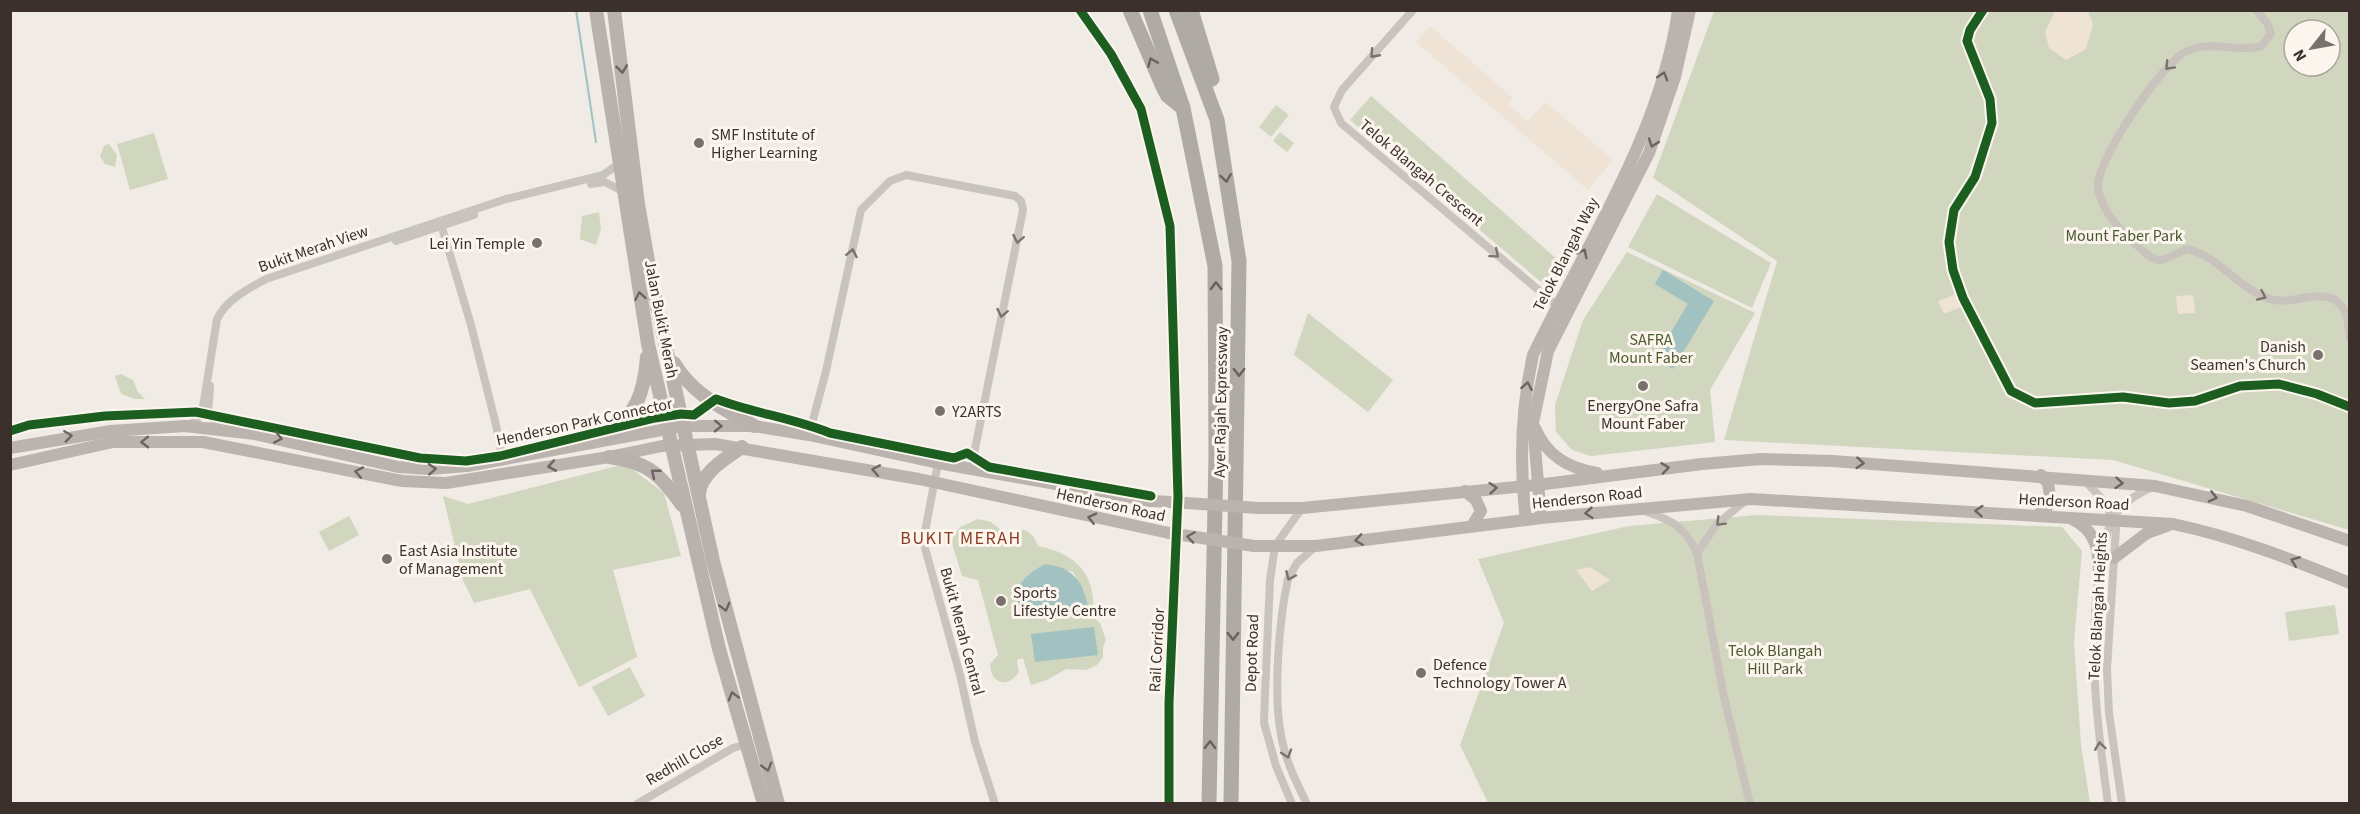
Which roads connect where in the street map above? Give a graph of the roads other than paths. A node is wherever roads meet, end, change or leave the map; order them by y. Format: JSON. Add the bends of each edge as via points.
{"nodes":[{"id":1,"x":596,"y":10,"type":"edge"},
{"id":2,"x":614,"y":10,"type":"edge"},
{"id":3,"x":1130,"y":10,"type":"edge"},
{"id":4,"x":1150,"y":10,"type":"edge"},
{"id":5,"x":1176,"y":10,"type":"edge"},
{"id":6,"x":1191,"y":10,"type":"edge"},
{"id":7,"x":1413,"y":10,"type":"edge"},
{"id":8,"x":1677,"y":10,"type":"edge"},
{"id":9,"x":1690,"y":10,"type":"edge"},
{"id":10,"x":1983,"y":10,"type":"edge"},
{"id":11,"x":2256,"y":10,"type":"edge"},
{"id":12,"x":1183,"y":108,"type":"junction"},
{"id":13,"x":1216,"y":120,"type":"junction"},
{"id":14,"x":620,"y":163,"type":"junction"},
{"id":15,"x":624,"y":192,"type":"junction"},
{"id":16,"x":442,"y":222,"type":"junction"},
{"id":17,"x":1562,"y":309,"type":"junction"},
{"id":18,"x":2349,"y":338,"type":"edge"},
{"id":19,"x":648,"y":344,"type":"junction"},
{"id":20,"x":668,"y":354,"type":"junction"},
{"id":21,"x":2349,"y":406,"type":"edge"},
{"id":22,"x":1533,"y":423,"type":"junction"},
{"id":23,"x":185,"y":426,"type":"junction"},
{"id":24,"x":683,"y":426,"type":"junction"},
{"id":25,"x":754,"y":426,"type":"junction"},
{"id":26,"x":221,"y":429,"type":"junction"},
{"id":27,"x":667,"y":429,"type":"junction"},
{"id":28,"x":809,"y":435,"type":"junction"},
{"id":29,"x":607,"y":438,"type":"junction"},
{"id":30,"x":687,"y":444,"type":"junction"},
{"id":31,"x":671,"y":445,"type":"junction"},
{"id":32,"x":742,"y":447,"type":"junction"},
{"id":33,"x":10,"y":448,"type":"edge"},
{"id":34,"x":609,"y":457,"type":"junction"},
{"id":35,"x":512,"y":458,"type":"junction"},
{"id":36,"x":496,"y":461,"type":"junction"},
{"id":37,"x":938,"y":463,"type":"junction"},
{"id":38,"x":10,"y":465,"type":"edge"},
{"id":39,"x":971,"y":469,"type":"junction"},
{"id":40,"x":2041,"y":475,"type":"junction"},
{"id":41,"x":1607,"y":476,"type":"junction"},
{"id":42,"x":2084,"y":480,"type":"junction"},
{"id":43,"x":933,"y":482,"type":"junction"},
{"id":44,"x":1537,"y":485,"type":"junction"},
{"id":45,"x":1522,"y":486,"type":"junction"},
{"id":46,"x":2155,"y":486,"type":"junction"},
{"id":47,"x":1465,"y":491,"type":"junction"},
{"id":48,"x":699,"y":497,"type":"junction"},
{"id":49,"x":1750,"y":499,"type":"junction"},
{"id":50,"x":1302,"y":508,"type":"junction"},
{"id":51,"x":1638,"y":508,"type":"junction"},
{"id":52,"x":686,"y":511,"type":"junction"},
{"id":53,"x":2037,"y":515,"type":"junction"},
{"id":54,"x":2067,"y":517,"type":"junction"},
{"id":55,"x":1541,"y":518,"type":"junction"},
{"id":56,"x":2113,"y":518,"type":"junction"},
{"id":57,"x":1526,"y":519,"type":"junction"},
{"id":58,"x":2173,"y":524,"type":"junction"},
{"id":59,"x":1472,"y":526,"type":"junction"},
{"id":60,"x":2349,"y":541,"type":"edge"},
{"id":61,"x":1275,"y":546,"type":"junction"},
{"id":62,"x":1316,"y":546,"type":"junction"},
{"id":63,"x":1697,"y":553,"type":"junction"},
{"id":64,"x":2114,"y":558,"type":"junction"},
{"id":65,"x":2099,"y":575,"type":"junction"},
{"id":66,"x":2349,"y":583,"type":"edge"},
{"id":67,"x":747,"y":744,"type":"junction"},
{"id":68,"x":974,"y":745,"type":"junction"},
{"id":69,"x":637,"y":804,"type":"edge"},
{"id":70,"x":764,"y":804,"type":"edge"},
{"id":71,"x":778,"y":804,"type":"edge"},
{"id":72,"x":990,"y":804,"type":"edge"},
{"id":73,"x":995,"y":804,"type":"edge"},
{"id":74,"x":1209,"y":804,"type":"edge"},
{"id":75,"x":1231,"y":804,"type":"edge"},
{"id":76,"x":1292,"y":804,"type":"edge"},
{"id":77,"x":1307,"y":804,"type":"edge"},
{"id":78,"x":1750,"y":804,"type":"edge"},
{"id":79,"x":2108,"y":804,"type":"edge"},
{"id":80,"x":2122,"y":804,"type":"edge"}],
"edges":[{"from":1,"to":14,"type":"main road","name":"Jalan Bukit Merah"},
{"from":2,"to":20,"type":"main road","name":"Jalan Bukit Merah","one_way":true,"via":[[644,243]]},
{"from":12,"to":3,"type":"highway","one_way":true,"via":[[1164,89]]},
{"from":4,"to":12,"type":"highway","name":"Ayer Rajah Expressway"},
{"from":5,"to":13,"type":"highway","name":"Ayer Rajah Expressway"},
{"from":6,"to":13,"type":"highway","via":[[1212,80]]},
{"from":7,"to":17,"type":"street","name":"Telok Blangah Crescent","one_way":true,"via":[[1342,90],[1334,106],[1337,115],[1341,123]]},
{"from":17,"to":8,"type":"main road","name":"Telok Blangah Way","one_way":true,"via":[[1638,148],[1664,73]]},
{"from":9,"to":17,"type":"main road","name":"Telok Blangah Way","one_way":true,"via":[[1675,77],[1649,153]]},
{"from":10,"to":21,"type":"street","via":[[1967,41],[1990,99],[1992,123],[1976,177],[1954,210],[1949,242],[1963,298],[2011,391],[2035,403],[2123,397],[2169,402],[2195,400],[2240,386],[2279,384]]},
{"from":11,"to":18,"type":"street","one_way":true,"via":[[2271,33],[2262,46],[2197,47],[2169,64],[2109,153],[2100,175],[2099,193],[2122,231],[2151,258],[2162,260],[2188,249],[2215,262],[2268,299],[2283,302],[2330,298],[2346,314]]},
{"from":74,"to":12,"type":"highway","name":"Ayer Rajah Expressway","one_way":true,"via":[[1216,456],[1215,266]]},
{"from":13,"to":75,"type":"highway","name":"Ayer Rajah Expressway","one_way":true,"via":[[1239,261]]},
{"from":14,"to":15,"type":"main road","name":"Jalan Bukit Merah"},
{"from":14,"to":16,"type":"street","name":"Bukit Merah View","via":[[596,178],[506,199]]},
{"from":15,"to":16,"type":"street","name":"Bukit Merah View","via":[[597,182]]},
{"from":19,"to":15,"type":"main road","name":"Jalan Bukit Merah","one_way":true},
{"from":16,"to":23,"type":"street","name":"Bukit Merah View","via":[[266,279],[233,299],[217,319],[202,413]]},
{"from":16,"to":26,"type":"street","name":"Bukit Merah View","via":[[268,284],[233,305],[221,321],[208,414]]},
{"from":16,"to":35,"type":"street","via":[[480,346],[506,450]]},
{"from":16,"to":36,"type":"street","via":[[496,425],[501,452]]},
{"from":17,"to":22,"type":"main road","name":"Telok Blangah Way","via":[[1548,351]]},
{"from":45,"to":17,"type":"main road","name":"Telok Blangah Way","one_way":true,"via":[[1525,389],[1533,355]]},
{"from":19,"to":27,"type":"main road","name":"Jalan Bukit Merah"},
{"from":19,"to":29,"type":"main road","via":[[643,390],[620,427]]},
{"from":20,"to":24,"type":"main road","name":"Jalan Bukit Merah"},
{"from":20,"to":25,"type":"main road","via":[[692,387]]},
{"from":22,"to":41,"type":"main road","via":[[1546,448],[1559,460],[1576,469]]},
{"from":22,"to":44,"type":"main road","name":"Telok Blangah Way"},
{"from":23,"to":26,"type":"main road","name":"Henderson Road"},
{"from":33,"to":23,"type":"main road","name":"Henderson Road","one_way":true,"via":[[111,430]]},
{"from":24,"to":25,"type":"main road","name":"Henderson Road","one_way":true},
{"from":24,"to":27,"type":"main road","name":"Henderson Road"},
{"from":24,"to":30,"type":"main road","name":"Jalan Bukit Merah"},
{"from":25,"to":28,"type":"main road","name":"Henderson Road"},
{"from":26,"to":36,"type":"main road","name":"Henderson Road","one_way":true,"via":[[412,470]]},
{"from":27,"to":29,"type":"main road","name":"Henderson Road"},
{"from":27,"to":31,"type":"main road","name":"Jalan Bukit Merah"},
{"from":28,"to":37,"type":"main road","name":"Henderson Road"},
{"from":28,"to":39,"type":"street","one_way":true,"via":[[861,210],[890,181],[906,175],[993,190],[1016,196],[1023,210]]},
{"from":29,"to":35,"type":"main road","name":"Henderson Road"},
{"from":30,"to":31,"type":"main road","name":"Henderson Road"},
{"from":30,"to":32,"type":"main road","name":"Henderson Road"},
{"from":30,"to":48,"type":"main road","name":"Jalan Bukit Merah"},
{"from":31,"to":34,"type":"main road","name":"Henderson Road"},
{"from":31,"to":52,"type":"main road","name":"Jalan Bukit Merah"},
{"from":43,"to":32,"type":"main road","name":"Henderson Road","one_way":true},
{"from":32,"to":48,"type":"main road","via":[[714,467],[699,489]]},
{"from":34,"to":38,"type":"main road","name":"Henderson Road","one_way":true,"via":[[430,483],[402,481],[203,441],[112,442]]},
{"from":52,"to":34,"type":"main road","one_way":true,"via":[[665,482],[647,466]]},
{"from":35,"to":36,"type":"main road","name":"Henderson Road"},
{"from":37,"to":39,"type":"main road","name":"Henderson Road"},
{"from":37,"to":43,"type":"street","name":"Bukit Merah Central"},
{"from":39,"to":50,"type":"main road","name":"Henderson Road","bridge":true,"via":[[1149,501]]},
{"from":41,"to":40,"type":"main road","name":"Henderson Road","one_way":true,"via":[[1761,459]]},
{"from":40,"to":42,"type":"main road","name":"Henderson Road"},
{"from":40,"to":53,"type":"main road","via":[[2048,483],[2051,503]]},
{"from":41,"to":44,"type":"main road","name":"Henderson Road"},
{"from":42,"to":46,"type":"main road","name":"Henderson Road","one_way":true},
{"from":42,"to":56,"type":"street","name":"Telok Blangah Heights","via":[[2096,490]]},
{"from":61,"to":43,"type":"main road","name":"Henderson Road","one_way":true,"bridge":true,"via":[[1169,534]]},
{"from":43,"to":68,"type":"street","name":"Bukit Merah Central","via":[[925,548],[960,675]]},
{"from":44,"to":45,"type":"main road","name":"Henderson Road"},
{"from":44,"to":55,"type":"main road","name":"Telok Blangah Way"},
{"from":47,"to":45,"type":"main road","name":"Henderson Road","one_way":true},
{"from":45,"to":57,"type":"main road","name":"Telok Blangah Way"},
{"from":46,"to":56,"type":"street","name":"Telok Blangah Heights","via":[[2130,497]]},
{"from":46,"to":60,"type":"main road","name":"Henderson Road","one_way":true,"via":[[2247,506]]},
{"from":47,"to":50,"type":"main road","name":"Henderson Road"},
{"from":47,"to":59,"type":"main road","via":[[1481,511]]},
{"from":48,"to":71,"type":"main road","name":"Jalan Bukit Merah","one_way":true},
{"from":49,"to":51,"type":"main road","name":"Henderson Road"},
{"from":53,"to":49,"type":"main road","name":"Henderson Road","one_way":true},
{"from":49,"to":63,"type":"street","one_way":true,"via":[[1716,524]]},
{"from":50,"to":61,"type":"street","name":"Depot Road"},
{"from":51,"to":55,"type":"main road","name":"Henderson Road","one_way":true},
{"from":51,"to":63,"type":"street","via":[[1674,522],[1688,534]]},
{"from":67,"to":52,"type":"main road","name":"Jalan Bukit Merah","one_way":true,"via":[[719,649]]},
{"from":53,"to":54,"type":"main road","name":"Henderson Road"},
{"from":54,"to":56,"type":"main road","name":"Henderson Road"},
{"from":54,"to":65,"type":"main road","via":[[2083,524],[2093,536],[2099,550]]},
{"from":55,"to":57,"type":"main road","name":"Henderson Road"},
{"from":56,"to":58,"type":"main road","name":"Henderson Road"},
{"from":56,"to":64,"type":"street","name":"Telok Blangah Heights"},
{"from":56,"to":65,"type":"street","name":"Telok Blangah Heights","via":[[2107,527]]},
{"from":57,"to":59,"type":"main road","name":"Henderson Road"},
{"from":58,"to":64,"type":"main road","via":[[2147,533]]},
{"from":66,"to":58,"type":"main road","name":"Henderson Road","one_way":true,"via":[[2266,549]]},
{"from":59,"to":62,"type":"main road","name":"Henderson Road","one_way":true},
{"from":61,"to":62,"type":"main road","name":"Henderson Road"},
{"from":61,"to":76,"type":"street","name":"Depot Road","via":[[1267,621],[1264,723]]},
{"from":62,"to":77,"type":"street","name":"Depot Road","one_way":true,"via":[[1297,563],[1288,579],[1278,693],[1281,736]]},
{"from":63,"to":78,"type":"street","via":[[1724,697]]},
{"from":64,"to":80,"type":"street","name":"Telok Blangah Heights","via":[[2107,669]]},
{"from":79,"to":65,"type":"street","name":"Telok Blangah Heights","one_way":true,"via":[[2093,670]]},
{"from":67,"to":69,"type":"street","name":"Redhill Close","via":[[733,748]]},
{"from":67,"to":70,"type":"main road","name":"Jalan Bukit Merah"},
{"from":68,"to":72,"type":"street","name":"Bukit Merah Central"},
{"from":68,"to":73,"type":"street","name":"Bukit Merah Central"}]}
